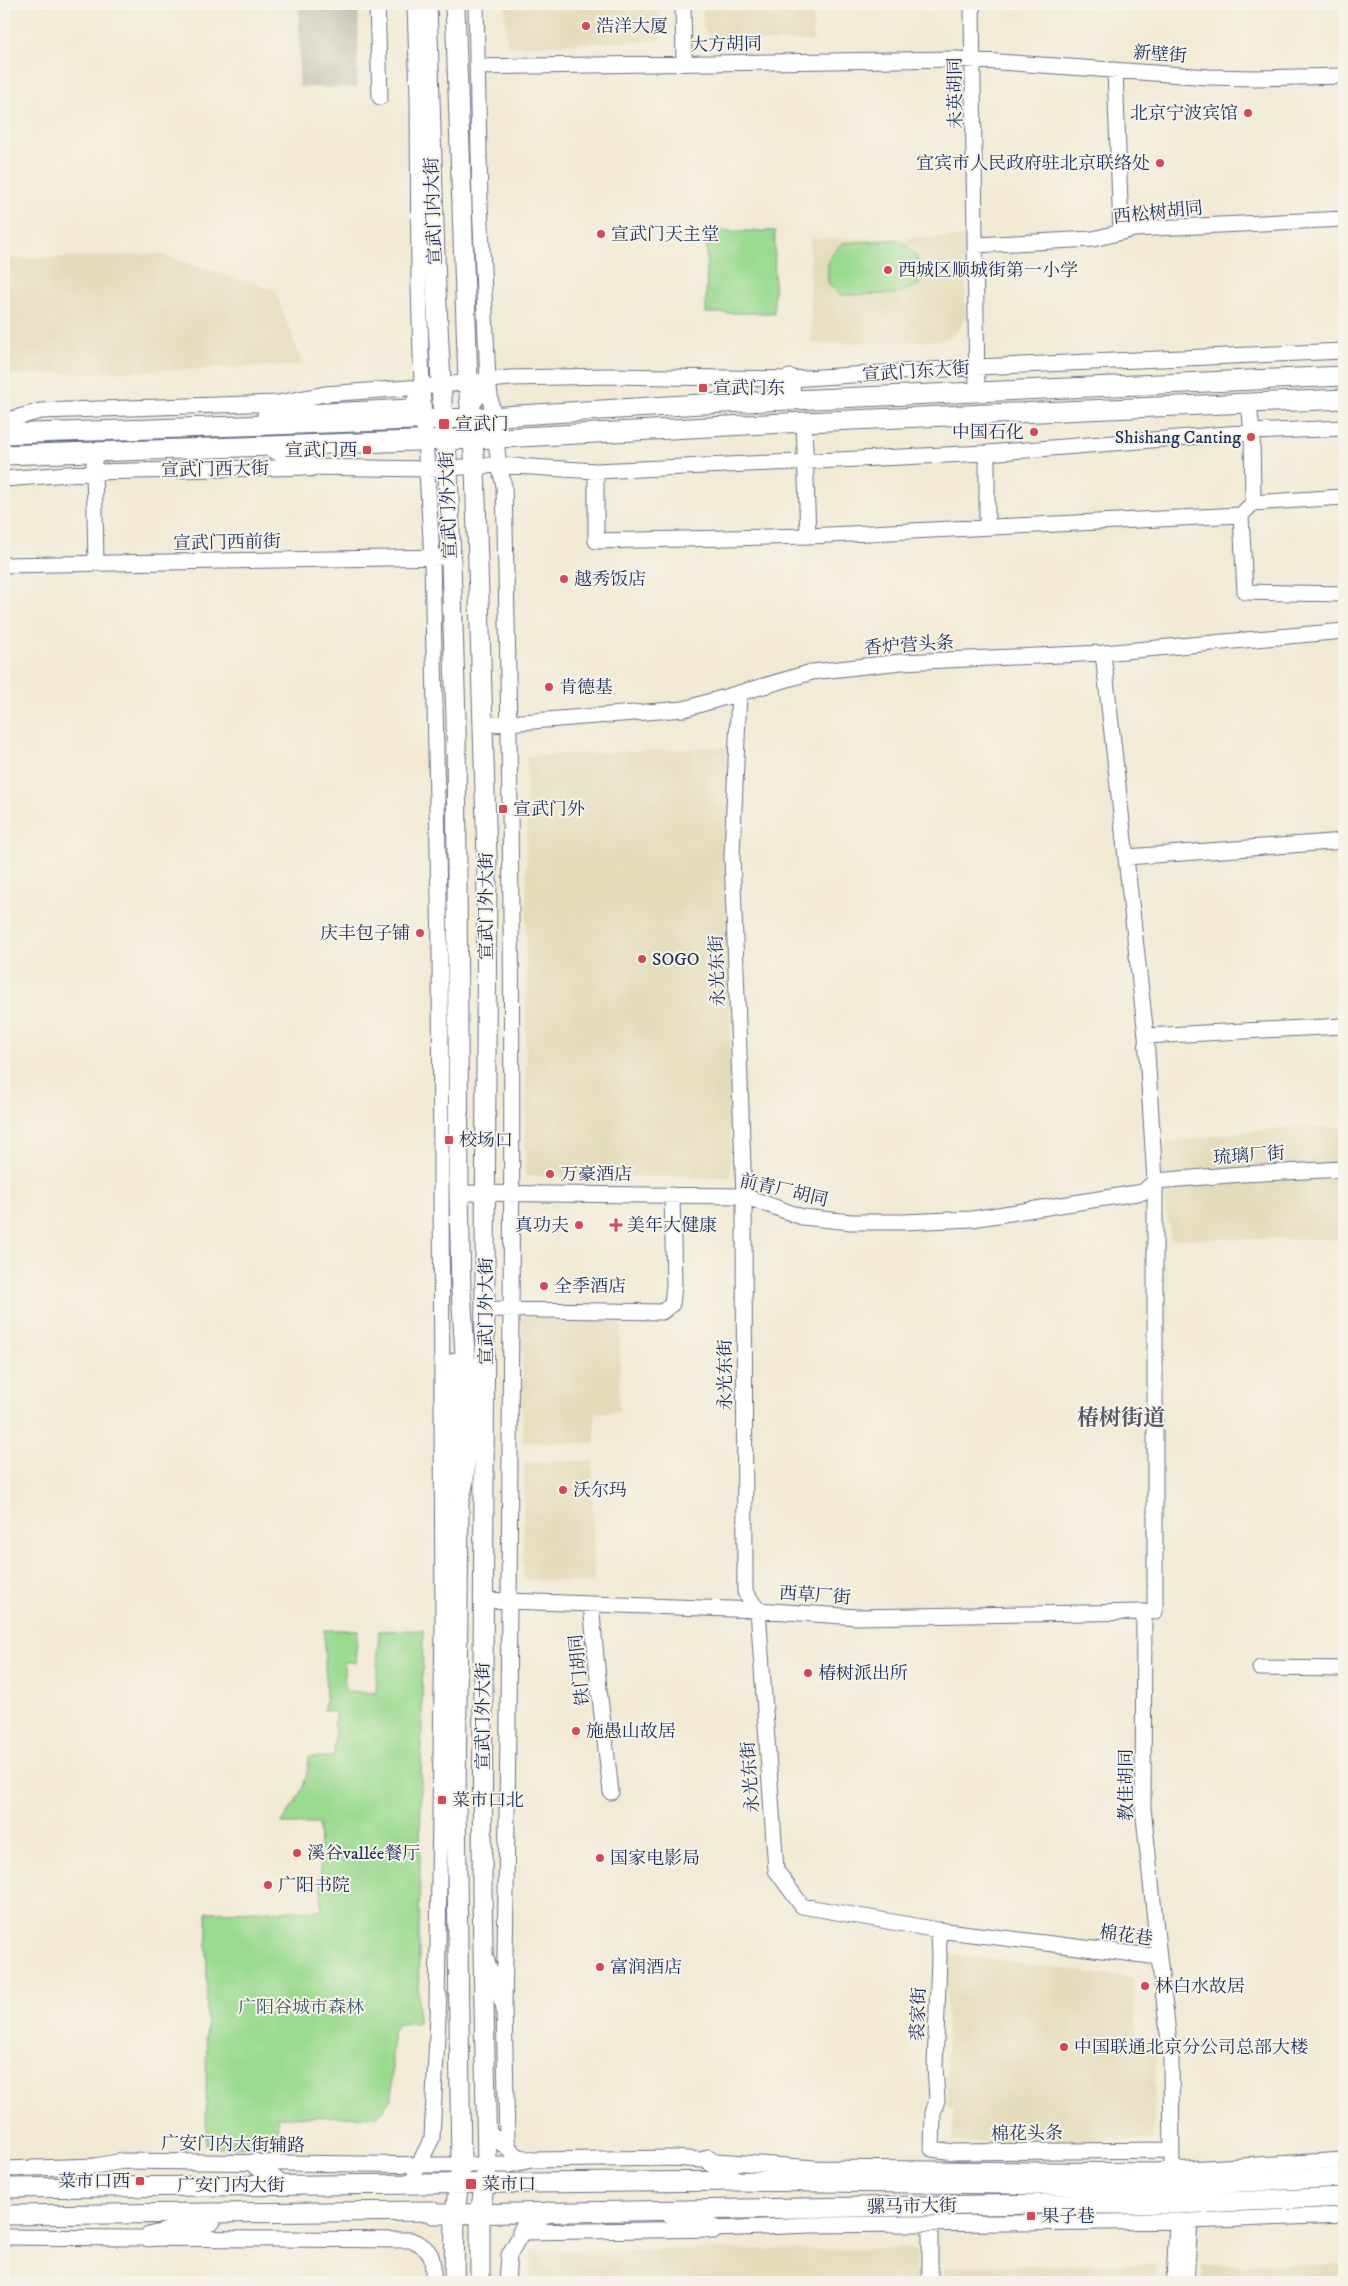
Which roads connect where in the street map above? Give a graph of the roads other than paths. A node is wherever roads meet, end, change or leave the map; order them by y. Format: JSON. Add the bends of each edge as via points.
{"nodes":[{"id":1,"x":377,"y":4,"type":"edge"},
{"id":2,"x":415,"y":4,"type":"edge"},
{"id":3,"x":427,"y":4,"type":"edge"},
{"id":4,"x":455,"y":4,"type":"edge"},
{"id":5,"x":476,"y":4,"type":"edge"},
{"id":6,"x":683,"y":4,"type":"edge"},
{"id":7,"x":972,"y":4,"type":"edge"},
{"id":8,"x":974,"y":60,"type":"junction"},
{"id":9,"x":684,"y":63,"type":"junction"},
{"id":10,"x":478,"y":67,"type":"junction"},
{"id":11,"x":1115,"y":70,"type":"junction"},
{"id":12,"x":1344,"y":76,"type":"edge"},
{"id":13,"x":380,"y":97,"type":"dead end"},
{"id":14,"x":479,"y":128,"type":"junction"},
{"id":15,"x":459,"y":152,"type":"junction"},
{"id":16,"x":1344,"y":219,"type":"edge"},
{"id":17,"x":1121,"y":231,"type":"junction"},
{"id":18,"x":975,"y":245,"type":"junction"},
{"id":19,"x":1344,"y":351,"type":"edge"},
{"id":20,"x":976,"y":367,"type":"junction"},
{"id":21,"x":1344,"y":376,"type":"edge"},
{"id":22,"x":790,"y":379,"type":"junction"},
{"id":23,"x":488,"y":380,"type":"junction"},
{"id":24,"x":468,"y":382,"type":"junction"},
{"id":25,"x":441,"y":386,"type":"junction"},
{"id":26,"x":422,"y":387,"type":"junction"},
{"id":27,"x":977,"y":392,"type":"junction"},
{"id":28,"x":1344,"y":399,"type":"edge"},
{"id":29,"x":791,"y":401,"type":"junction"},
{"id":30,"x":1249,"y":404,"type":"junction"},
{"id":31,"x":417,"y":413,"type":"junction"},
{"id":32,"x":470,"y":413,"type":"junction"},
{"id":33,"x":443,"y":418,"type":"junction"},
{"id":34,"x":4,"y":422,"type":"edge"},
{"id":35,"x":804,"y":422,"type":"junction"},
{"id":36,"x":1344,"y":428,"type":"edge"},
{"id":37,"x":1252,"y":432,"type":"junction"},
{"id":38,"x":4,"y":434,"type":"edge"},
{"id":39,"x":473,"y":439,"type":"junction"},
{"id":40,"x":426,"y":440,"type":"junction"},
{"id":41,"x":446,"y":440,"type":"junction"},
{"id":42,"x":272,"y":447,"type":"junction"},
{"id":43,"x":95,"y":451,"type":"junction"},
{"id":44,"x":987,"y":453,"type":"junction"},
{"id":45,"x":4,"y":455,"type":"edge"},
{"id":46,"x":804,"y":461,"type":"junction"},
{"id":47,"x":499,"y":465,"type":"junction"},
{"id":48,"x":310,"y":467,"type":"junction"},
{"id":49,"x":474,"y":467,"type":"junction"},
{"id":50,"x":448,"y":468,"type":"junction"},
{"id":51,"x":427,"y":469,"type":"junction"},
{"id":52,"x":596,"y":470,"type":"junction"},
{"id":53,"x":94,"y":472,"type":"junction"},
{"id":54,"x":4,"y":480,"type":"edge"},
{"id":55,"x":1344,"y":498,"type":"edge"},
{"id":56,"x":1253,"y":503,"type":"junction"},
{"id":57,"x":1241,"y":515,"type":"junction"},
{"id":58,"x":987,"y":526,"type":"junction"},
{"id":59,"x":808,"y":536,"type":"junction"},
{"id":60,"x":441,"y":557,"type":"junction"},
{"id":61,"x":96,"y":563,"type":"junction"},
{"id":62,"x":4,"y":565,"type":"edge"},
{"id":63,"x":1344,"y":594,"type":"edge"},
{"id":64,"x":1344,"y":631,"type":"edge"},
{"id":65,"x":1103,"y":652,"type":"junction"},
{"id":66,"x":739,"y":693,"type":"junction"},
{"id":67,"x":510,"y":723,"type":"junction"},
{"id":68,"x":482,"y":725,"type":"junction"},
{"id":69,"x":1344,"y":841,"type":"edge"},
{"id":70,"x":1127,"y":857,"type":"junction"},
{"id":71,"x":1344,"y":1026,"type":"edge"},
{"id":72,"x":1146,"y":1036,"type":"junction"},
{"id":73,"x":1344,"y":1169,"type":"edge"},
{"id":74,"x":1156,"y":1181,"type":"junction"},
{"id":75,"x":459,"y":1193,"type":"junction"},
{"id":76,"x":486,"y":1193,"type":"junction"},
{"id":77,"x":512,"y":1194,"type":"junction"},
{"id":78,"x":672,"y":1195,"type":"junction"},
{"id":79,"x":744,"y":1196,"type":"junction"},
{"id":80,"x":486,"y":1309,"type":"junction"},
{"id":81,"x":511,"y":1310,"type":"junction"},
{"id":82,"x":484,"y":1600,"type":"junction"},
{"id":83,"x":510,"y":1601,"type":"junction"},
{"id":84,"x":592,"y":1604,"type":"junction"},
{"id":85,"x":758,"y":1610,"type":"junction"},
{"id":86,"x":1150,"y":1612,"type":"junction"},
{"id":87,"x":1260,"y":1668,"type":"dead end"},
{"id":88,"x":1344,"y":1669,"type":"edge"},
{"id":89,"x":611,"y":1792,"type":"dead end"},
{"id":90,"x":938,"y":1930,"type":"junction"},
{"id":91,"x":459,"y":1945,"type":"junction"},
{"id":92,"x":484,"y":1954,"type":"junction"},
{"id":93,"x":1159,"y":1957,"type":"junction"},
{"id":94,"x":437,"y":2005,"type":"junction"},
{"id":95,"x":504,"y":2006,"type":"junction"},
{"id":96,"x":937,"y":2100,"type":"joint"},
{"id":97,"x":486,"y":2131,"type":"junction"},
{"id":98,"x":510,"y":2149,"type":"junction"},
{"id":99,"x":1172,"y":2150,"type":"junction"},
{"id":100,"x":425,"y":2152,"type":"junction"},
{"id":101,"x":708,"y":2159,"type":"junction"},
{"id":102,"x":531,"y":2160,"type":"junction"},
{"id":103,"x":1344,"y":2160,"type":"edge"},
{"id":104,"x":255,"y":2163,"type":"junction"},
{"id":105,"x":398,"y":2165,"type":"junction"},
{"id":106,"x":418,"y":2165,"type":"junction"},
{"id":107,"x":462,"y":2165,"type":"junction"},
{"id":108,"x":487,"y":2165,"type":"junction"},
{"id":109,"x":4,"y":2169,"type":"edge"},
{"id":110,"x":983,"y":2169,"type":"junction"},
{"id":111,"x":1172,"y":2169,"type":"junction"},
{"id":112,"x":1107,"y":2170,"type":"junction"},
{"id":113,"x":1344,"y":2177,"type":"edge"},
{"id":114,"x":736,"y":2181,"type":"junction"},
{"id":115,"x":484,"y":2184,"type":"junction"},
{"id":116,"x":951,"y":2184,"type":"junction"},
{"id":117,"x":280,"y":2185,"type":"junction"},
{"id":118,"x":407,"y":2185,"type":"junction"},
{"id":119,"x":459,"y":2185,"type":"junction"},
{"id":120,"x":1134,"y":2185,"type":"junction"},
{"id":121,"x":4,"y":2188,"type":"edge"},
{"id":122,"x":1344,"y":2196,"type":"edge"},
{"id":123,"x":658,"y":2210,"type":"junction"},
{"id":124,"x":548,"y":2212,"type":"junction"},
{"id":125,"x":240,"y":2213,"type":"junction"},
{"id":126,"x":455,"y":2214,"type":"junction"},
{"id":127,"x":480,"y":2214,"type":"junction"},
{"id":128,"x":1344,"y":2215,"type":"edge"},
{"id":129,"x":4,"y":2216,"type":"edge"},
{"id":130,"x":1183,"y":2221,"type":"junction"},
{"id":131,"x":930,"y":2224,"type":"junction"},
{"id":132,"x":714,"y":2229,"type":"junction"},
{"id":133,"x":522,"y":2232,"type":"junction"},
{"id":134,"x":4,"y":2237,"type":"edge"},
{"id":135,"x":149,"y":2237,"type":"junction"},
{"id":136,"x":433,"y":2282,"type":"edge"},
{"id":137,"x":454,"y":2282,"type":"edge"},
{"id":138,"x":480,"y":2282,"type":"edge"},
{"id":139,"x":507,"y":2282,"type":"edge"},
{"id":140,"x":930,"y":2282,"type":"edge"},
{"id":141,"x":1174,"y":2282,"type":"edge"},
{"id":142,"x":1186,"y":2282,"type":"edge"}],
"edges":[{"from":1,"to":13,"type":"street"},
{"from":2,"to":26,"type":"street"},
{"from":3,"to":25,"type":"main road","name":"宣武门内大街"},
{"from":4,"to":15,"type":"main road","name":"宣武门内大街"},
{"from":5,"to":10,"type":"street"},
{"from":6,"to":9,"type":"street"},
{"from":7,"to":8,"type":"street","name":"未英胡同"},
{"from":8,"to":9,"type":"street","name":"大方胡同"},
{"from":8,"to":11,"type":"street","name":"新壁街"},
{"from":8,"to":18,"type":"street","name":"未英胡同"},
{"from":9,"to":10,"type":"street","name":"大方胡同"},
{"from":10,"to":14,"type":"street"},
{"from":11,"to":12,"type":"street","name":"新壁街","via":[[1254,78]]},
{"from":11,"to":17,"type":"street"},
{"from":14,"to":15,"type":"street"},
{"from":14,"to":23,"type":"street"},
{"from":15,"to":24,"type":"main road","name":"宣武门内大街"},
{"from":16,"to":17,"type":"street","name":"西松树胡同"},
{"from":17,"to":18,"type":"street","name":"西松树胡同","via":[[1093,239]]},
{"from":18,"to":20,"type":"street","name":"未英胡同"},
{"from":19,"to":20,"type":"street","name":"宣武门东大街"},
{"from":20,"to":22,"type":"street","name":"宣武门东大街"},
{"from":20,"to":27,"type":"street","name":"未英胡同"},
{"from":21,"to":27,"type":"main road","name":"宣武门东大街"},
{"from":22,"to":23,"type":"street","name":"宣武门东大街","via":[[610,376]]},
{"from":22,"to":29,"type":"main road"},
{"from":23,"to":24,"type":"street","name":"宣武门东大街"},
{"from":23,"to":32,"type":"street"},
{"from":23,"to":47,"type":"street"},
{"from":24,"to":25,"type":"street","name":"宣武门东大街"},
{"from":24,"to":32,"type":"main road","name":"宣武门内大街"},
{"from":25,"to":26,"type":"street","name":"宣武门东大街"},
{"from":25,"to":33,"type":"main road","name":"宣武门内大街"},
{"from":26,"to":31,"type":"street"},
{"from":26,"to":34,"type":"street","via":[[325,394],[278,404],[41,411]]},
{"from":27,"to":29,"type":"main road","name":"宣武门东大街"},
{"from":28,"to":30,"type":"main road"},
{"from":29,"to":32,"type":"main road","name":"宣武门东大街","via":[[498,415]]},
{"from":30,"to":35,"type":"main road"},
{"from":30,"to":37,"type":"street"},
{"from":31,"to":33,"type":"main road","name":"宣武门东大街"},
{"from":31,"to":34,"type":"street"},
{"from":31,"to":38,"type":"main road"},
{"from":31,"to":40,"type":"street"},
{"from":32,"to":33,"type":"main road","name":"宣武门东大街"},
{"from":32,"to":39,"type":"main road","name":"宣武门外大街"},
{"from":33,"to":41,"type":"main road","name":"宣武门外大街"},
{"from":35,"to":39,"type":"main road","name":"宣武门西大街"},
{"from":35,"to":46,"type":"street"},
{"from":36,"to":37,"type":"street"},
{"from":37,"to":44,"type":"street"},
{"from":37,"to":56,"type":"street"},
{"from":39,"to":41,"type":"main road","name":"宣武门西大街"},
{"from":39,"to":49,"type":"main road","name":"宣武门外大街"},
{"from":40,"to":41,"type":"main road","name":"宣武门西大街"},
{"from":40,"to":42,"type":"main road","name":"宣武门西大街"},
{"from":40,"to":51,"type":"street"},
{"from":41,"to":50,"type":"main road","name":"宣武门外大街"},
{"from":42,"to":43,"type":"main road","name":"宣武门西大街"},
{"from":42,"to":48,"type":"main road"},
{"from":43,"to":45,"type":"main road","name":"宣武门西大街"},
{"from":43,"to":53,"type":"street"},
{"from":44,"to":46,"type":"street"},
{"from":44,"to":58,"type":"street"},
{"from":46,"to":52,"type":"street"},
{"from":46,"to":59,"type":"street"},
{"from":47,"to":49,"type":"street","name":"宣武门西大街"},
{"from":47,"to":52,"type":"street"},
{"from":47,"to":67,"type":"street","via":[[504,486]]},
{"from":48,"to":51,"type":"street","name":"宣武门西大街"},
{"from":48,"to":53,"type":"street","name":"宣武门西大街"},
{"from":49,"to":50,"type":"street","name":"宣武门西大街"},
{"from":49,"to":68,"type":"main road","name":"宣武门外大街"},
{"from":50,"to":51,"type":"street","name":"宣武门西大街"},
{"from":50,"to":60,"type":"main road","name":"宣武门外大街"},
{"from":51,"to":60,"type":"street"},
{"from":52,"to":59,"type":"street","via":[[596,541]]},
{"from":53,"to":54,"type":"street","name":"宣武门西大街"},
{"from":53,"to":61,"type":"street"},
{"from":55,"to":56,"type":"street"},
{"from":56,"to":57,"type":"street"},
{"from":57,"to":58,"type":"street"},
{"from":57,"to":63,"type":"street","via":[[1245,592]]},
{"from":58,"to":59,"type":"street"},
{"from":60,"to":61,"type":"street","name":"宣武门西前街"},
{"from":60,"to":75,"type":"main road","name":"宣武门外大街","via":[[456,719]]},
{"from":60,"to":94,"type":"street","via":[[443,1617]]},
{"from":61,"to":62,"type":"street","name":"宣武门西前街"},
{"from":64,"to":65,"type":"street","name":"香炉营头条"},
{"from":65,"to":66,"type":"street","name":"香炉营头条","via":[[901,662],[812,672]]},
{"from":65,"to":70,"type":"street","name":"教佳胡同"},
{"from":66,"to":67,"type":"street","name":"香炉营头条","via":[[684,709]]},
{"from":66,"to":79,"type":"street","name":"永光东街","via":[[732,855]]},
{"from":67,"to":68,"type":"street","name":"香炉营头条"},
{"from":67,"to":77,"type":"street"},
{"from":68,"to":76,"type":"main road","name":"宣武门外大街","via":[[487,857]]},
{"from":69,"to":70,"type":"street"},
{"from":70,"to":72,"type":"street","name":"教佳胡同"},
{"from":71,"to":72,"type":"street"},
{"from":72,"to":74,"type":"street","name":"教佳胡同"},
{"from":73,"to":74,"type":"street","name":"琉璃厂街"},
{"from":74,"to":79,"type":"street","name":"前青厂胡同","via":[[1143,1192],[972,1220],[851,1222],[802,1217]]},
{"from":74,"to":86,"type":"street","name":"教佳胡同"},
{"from":75,"to":76,"type":"street","name":"前青厂胡同"},
{"from":75,"to":91,"type":"main road","name":"宣武门外大街","via":[[468,1402],[464,1481],[459,1502],[456,1792]]},
{"from":76,"to":77,"type":"street","name":"前青厂胡同"},
{"from":76,"to":80,"type":"main road","name":"宣武门外大街"},
{"from":77,"to":78,"type":"street","name":"前青厂胡同"},
{"from":77,"to":81,"type":"street"},
{"from":78,"to":79,"type":"street","name":"前青厂胡同"},
{"from":78,"to":81,"type":"street","via":[[674,1285],[672,1304],[662,1312]]},
{"from":79,"to":85,"type":"street","name":"永光东街","via":[[745,1592]]},
{"from":80,"to":81,"type":"street"},
{"from":80,"to":82,"type":"main road","name":"宣武门外大街"},
{"from":81,"to":83,"type":"street"},
{"from":82,"to":83,"type":"street","name":"西草厂街"},
{"from":82,"to":92,"type":"main road","name":"宣武门外大街"},
{"from":83,"to":84,"type":"street","name":"西草厂街"},
{"from":83,"to":95,"type":"street"},
{"from":84,"to":85,"type":"street","name":"西草厂街"},
{"from":84,"to":89,"type":"street","name":"铁门胡同"},
{"from":85,"to":86,"type":"street","name":"西草厂街","via":[[857,1617]]},
{"from":85,"to":90,"type":"street","name":"永光东街","via":[[776,1870],[802,1906]]},
{"from":86,"to":93,"type":"street","name":"教佳胡同","via":[[1143,1808]]},
{"from":87,"to":88,"type":"street"},
{"from":90,"to":93,"type":"street","name":"棉花巷"},
{"from":90,"to":96,"type":"street","name":"裘家街"},
{"from":91,"to":94,"type":"street","via":[[443,1973]]},
{"from":91,"to":107,"type":"main road","name":"宣武门外大街"},
{"from":92,"to":95,"type":"street"},
{"from":92,"to":97,"type":"main road","name":"宣武门外大街"},
{"from":93,"to":99,"type":"street","name":"棉花巷","via":[[1171,2058]]},
{"from":94,"to":100,"type":"street","via":[[432,2138]]},
{"from":95,"to":98,"type":"street","via":[[507,2140]]},
{"from":96,"to":99,"type":"street","name":"棉花头条","via":[[933,2113],[932,2149],[954,2152]]},
{"from":97,"to":98,"type":"street"},
{"from":97,"to":108,"type":"main road","name":"宣武门外大街"},
{"from":98,"to":102,"type":"street"},
{"from":99,"to":111,"type":"street","name":"棉花巷"},
{"from":100,"to":105,"type":"street"},
{"from":100,"to":106,"type":"street"},
{"from":101,"to":102,"type":"street","name":"骡马市大街"},
{"from":101,"to":110,"type":"street","name":"骡马市大街","via":[[815,2168]]},
{"from":101,"to":114,"type":"main road"},
{"from":102,"to":108,"type":"street"},
{"from":103,"to":111,"type":"street","name":"骡马市大街"},
{"from":104,"to":105,"type":"street","name":"广安门内大街辅路"},
{"from":104,"to":109,"type":"street","name":"广安门内大街辅路","via":[[123,2161],[94,2166]]},
{"from":104,"to":117,"type":"main road"},
{"from":105,"to":106,"type":"street","name":"广安门内大街辅路"},
{"from":106,"to":107,"type":"street","name":"广安门内大街辅路"},
{"from":106,"to":118,"type":"street"},
{"from":107,"to":108,"type":"street","name":"广安门内大街辅路"},
{"from":107,"to":119,"type":"main road","name":"宣武门外大街"},
{"from":108,"to":115,"type":"main road","name":"宣武门外大街"},
{"from":110,"to":112,"type":"street","name":"骡马市大街"},
{"from":110,"to":116,"type":"main road"},
{"from":111,"to":112,"type":"street","name":"骡马市大街"},
{"from":112,"to":120,"type":"main road"},
{"from":113,"to":120,"type":"main road","name":"骡马市大街"},
{"from":114,"to":115,"type":"main road","name":"骡马市大街"},
{"from":114,"to":116,"type":"main road","name":"骡马市大街"},
{"from":115,"to":119,"type":"main road","name":"骡马市大街"},
{"from":115,"to":127,"type":"main road","name":"宣武门外大街"},
{"from":116,"to":120,"type":"main road","name":"骡马市大街"},
{"from":117,"to":118,"type":"main road","name":"广安门内大街"},
{"from":117,"to":121,"type":"main road","name":"广安门内大街"},
{"from":118,"to":119,"type":"main road","name":"广安门内大街"},
{"from":119,"to":126,"type":"main road","name":"宣武门外大街"},
{"from":122,"to":123,"type":"main road","name":"骡马市大街","via":[[1178,2204]]},
{"from":123,"to":124,"type":"main road","name":"骡马市大街"},
{"from":123,"to":132,"type":"main road"},
{"from":124,"to":127,"type":"main road","name":"骡马市大街"},
{"from":124,"to":133,"type":"main road","via":[[529,2222]]},
{"from":125,"to":126,"type":"main road","name":"广安门内大街","via":[[431,2211],[433,2214]]},
{"from":125,"to":129,"type":"main road","name":"广安门内大街"},
{"from":125,"to":135,"type":"main road"},
{"from":126,"to":127,"type":"main road","name":"广安门内大街"},
{"from":126,"to":137,"type":"main road","name":"宣武门外大街"},
{"from":127,"to":138,"type":"main road","name":"宣武门外大街"},
{"from":128,"to":130,"type":"street","name":"骡马市大街"},
{"from":130,"to":131,"type":"street","name":"骡马市大街"},
{"from":130,"to":141,"type":"street"},
{"from":130,"to":142,"type":"street"},
{"from":131,"to":132,"type":"street","name":"骡马市大街"},
{"from":131,"to":140,"type":"street"},
{"from":132,"to":133,"type":"street","name":"骡马市大街"},
{"from":133,"to":139,"type":"street","via":[[509,2255]]},
{"from":134,"to":135,"type":"street"},
{"from":135,"to":136,"type":"street","via":[[411,2240],[425,2247],[431,2255]]}]}
